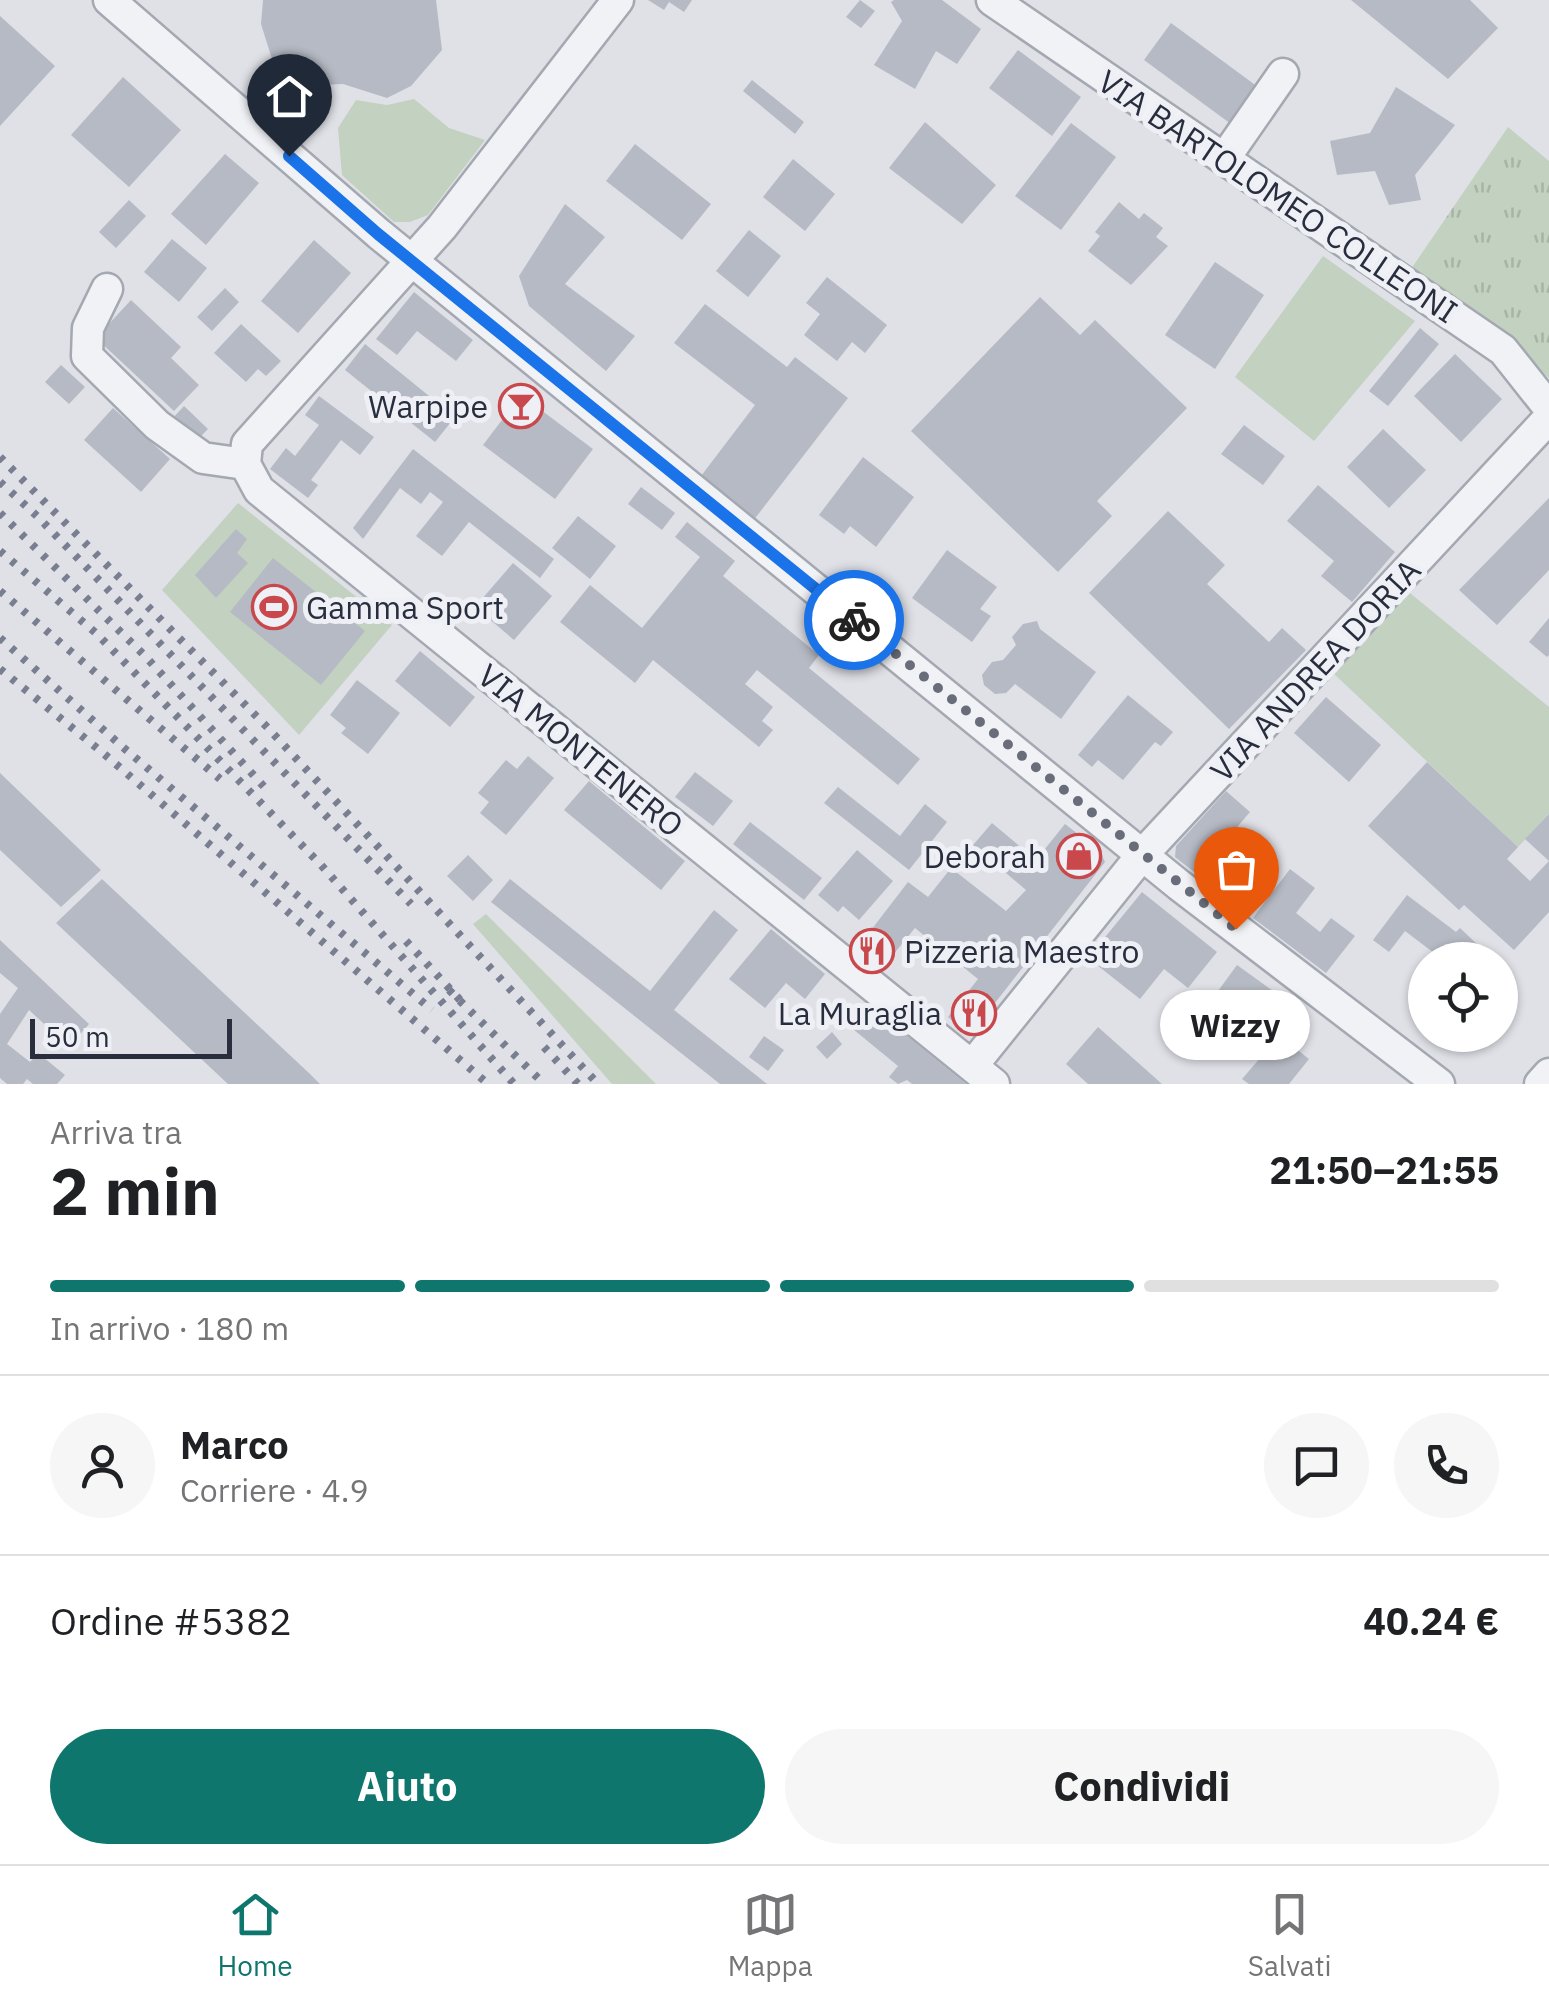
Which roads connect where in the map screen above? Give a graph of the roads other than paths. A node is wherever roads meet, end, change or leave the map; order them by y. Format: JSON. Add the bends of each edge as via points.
{"nodes":[{"id":1,"x":109,"y":0,"type":"edge"},
{"id":2,"x":618,"y":0,"type":"edge"},
{"id":3,"x":992,"y":0,"type":"edge"},
{"id":4,"x":1284,"y":74,"type":"dead end"},
{"id":5,"x":1224,"y":159,"type":"junction"},
{"id":6,"x":412,"y":260,"type":"junction"},
{"id":7,"x":107,"y":289,"type":"dead end"},
{"id":8,"x":1549,"y":408,"type":"edge"},
{"id":9,"x":1549,"y":418,"type":"edge"},
{"id":10,"x":245,"y":464,"type":"junction"},
{"id":11,"x":1142,"y":855,"type":"junction"},
{"id":12,"x":1549,"y":1074,"type":"edge"},
{"id":13,"x":983,"y":1075,"type":"edge"},
{"id":14,"x":1439,"y":1084,"type":"edge"},
{"id":15,"x":1540,"y":1084,"type":"edge"}],
"edges":[{"from":1,"to":6,"type":"street"},
{"from":2,"to":6,"type":"street"},
{"from":3,"to":5,"type":"street","name":"VIA BARTOLOMEO COLLEONI"},
{"from":4,"to":5,"type":"street"},
{"from":5,"to":8,"type":"street","name":"VIA BARTOLOMEO COLLEONI","via":[[1503,350]]},
{"from":6,"to":10,"type":"street","via":[[246,444]]},
{"from":6,"to":11,"type":"street"},
{"from":7,"to":10,"type":"street","via":[[88,328],[87,356],[156,425],[203,458]]},
{"from":9,"to":11,"type":"street","name":"VIA ANDREA DORIA"},
{"from":10,"to":13,"type":"street","name":"VIA MONTENERO","via":[[258,490]]},
{"from":11,"to":13,"type":"street","name":"VIA ANDREA DORIA"},
{"from":11,"to":14,"type":"street"},
{"from":12,"to":15,"type":"street"}]}
